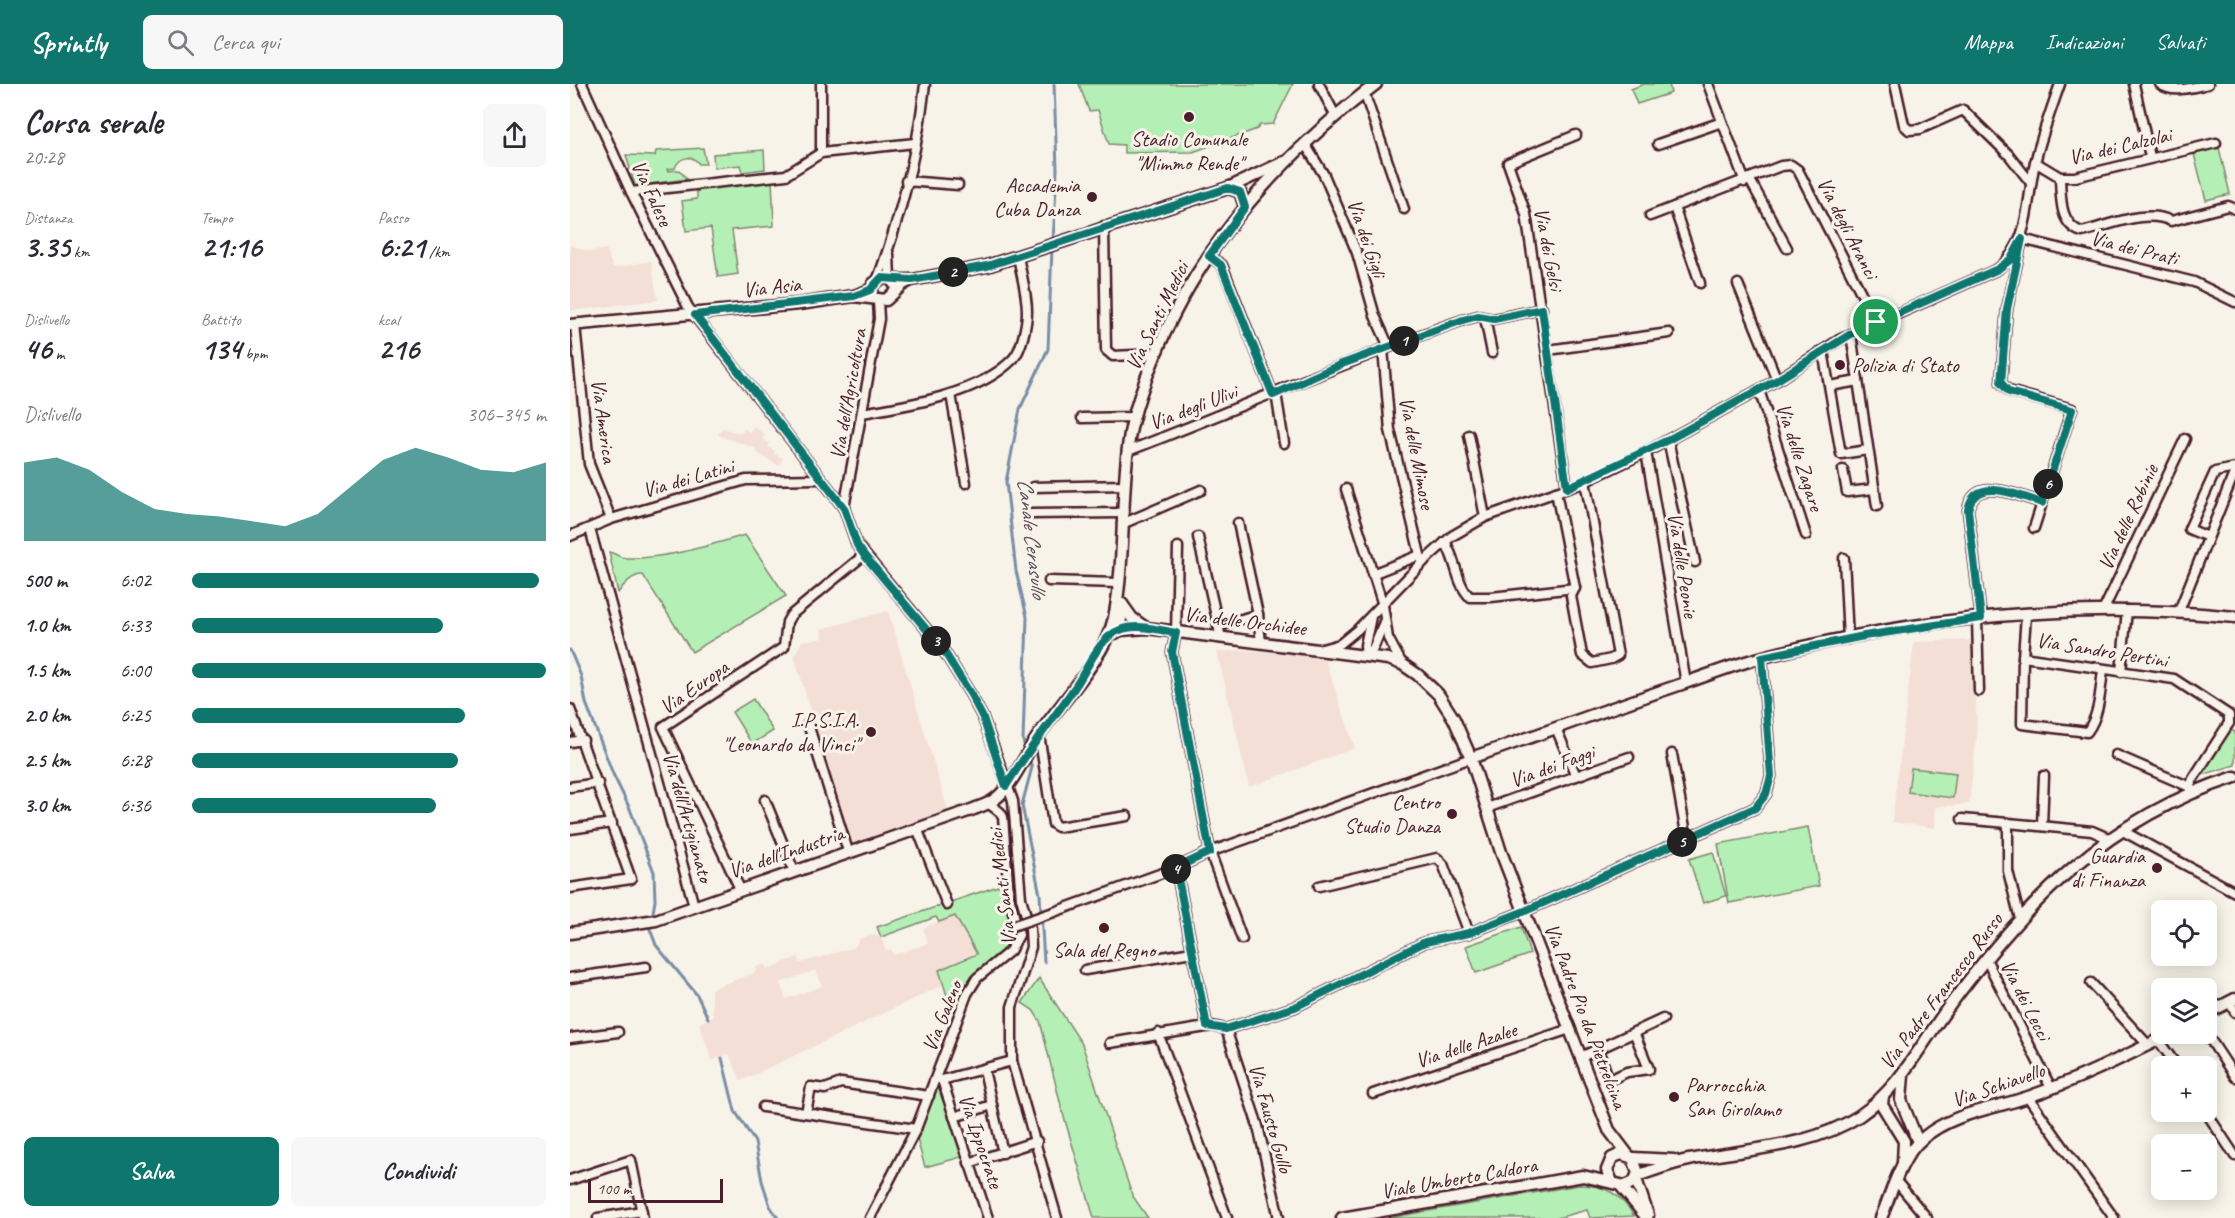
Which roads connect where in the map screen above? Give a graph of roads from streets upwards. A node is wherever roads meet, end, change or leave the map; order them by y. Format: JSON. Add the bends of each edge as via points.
{"nodes":[{"id":1,"x":582,"y":84,"type":"edge"},
{"id":2,"x":821,"y":84,"type":"edge"},
{"id":3,"x":925,"y":84,"type":"edge"},
{"id":4,"x":1319,"y":84,"type":"edge"},
{"id":5,"x":1376,"y":84,"type":"edge"},
{"id":6,"x":1708,"y":84,"type":"edge"},
{"id":7,"x":1894,"y":84,"type":"edge"},
{"id":8,"x":2060,"y":84,"type":"edge"},
{"id":9,"x":2134,"y":84,"type":"edge"},
{"id":10,"x":2160,"y":84,"type":"edge"},
{"id":11,"x":2208,"y":84,"type":"edge"},
{"id":12,"x":1364,"y":92,"type":"junction"},
{"id":13,"x":1335,"y":115,"type":"junction"},
{"id":14,"x":1722,"y":122,"type":"junction"},
{"id":15,"x":1576,"y":135,"type":"dead end"},
{"id":16,"x":915,"y":143,"type":"junction"},
{"id":17,"x":2216,"y":143,"type":"dead end"},
{"id":18,"x":1305,"y":144,"type":"junction"},
{"id":19,"x":1658,"y":144,"type":"dead end"},
{"id":20,"x":821,"y":153,"type":"junction"},
{"id":21,"x":2150,"y":157,"type":"junction"},
{"id":22,"x":1290,"y":160,"type":"junction"},
{"id":23,"x":2035,"y":162,"type":"junction"},
{"id":24,"x":1252,"y":177,"type":"junction"},
{"id":25,"x":2060,"y":177,"type":"junction"},
{"id":26,"x":906,"y":181,"type":"junction"},
{"id":27,"x":1747,"y":181,"type":"junction"},
{"id":28,"x":2031,"y":183,"type":"junction"},
{"id":29,"x":958,"y":185,"type":"dead end"},
{"id":30,"x":1228,"y":188,"type":"junction"},
{"id":31,"x":1262,"y":189,"type":"junction"},
{"id":32,"x":631,"y":192,"type":"junction"},
{"id":33,"x":1245,"y":207,"type":"junction"},
{"id":34,"x":1674,"y":207,"type":"junction"},
{"id":35,"x":1404,"y":209,"type":"dead end"},
{"id":36,"x":2235,"y":209,"type":"edge"},
{"id":37,"x":1650,"y":216,"type":"dead end"},
{"id":38,"x":1104,"y":226,"type":"junction"},
{"id":39,"x":2022,"y":239,"type":"junction"},
{"id":40,"x":890,"y":245,"type":"junction"},
{"id":41,"x":1787,"y":248,"type":"dead end"},
{"id":42,"x":1018,"y":256,"type":"junction"},
{"id":43,"x":1209,"y":256,"type":"junction"},
{"id":44,"x":892,"y":279,"type":"junction"},
{"id":45,"x":912,"y":280,"type":"junction"},
{"id":46,"x":1700,"y":283,"type":"dead end"},
{"id":47,"x":1738,"y":284,"type":"dead end"},
{"id":48,"x":874,"y":285,"type":"junction"},
{"id":49,"x":893,"y":295,"type":"junction"},
{"id":50,"x":854,"y":296,"type":"junction"},
{"id":51,"x":877,"y":301,"type":"junction"},
{"id":52,"x":2235,"y":302,"type":"edge"},
{"id":53,"x":1542,"y":309,"type":"junction"},
{"id":54,"x":695,"y":315,"type":"junction"},
{"id":55,"x":1485,"y":318,"type":"junction"},
{"id":56,"x":879,"y":319,"type":"junction"},
{"id":57,"x":1876,"y":322,"type":"junction"},
{"id":58,"x":573,"y":325,"type":"edge"},
{"id":59,"x":1670,"y":333,"type":"dead end"},
{"id":60,"x":1851,"y":334,"type":"junction"},
{"id":61,"x":1386,"y":348,"type":"junction"},
{"id":62,"x":1548,"y":350,"type":"junction"},
{"id":63,"x":1823,"y":351,"type":"junction"},
{"id":64,"x":1492,"y":353,"type":"dead end"},
{"id":65,"x":1156,"y":354,"type":"junction"},
{"id":66,"x":1777,"y":380,"type":"junction"},
{"id":67,"x":1858,"y":381,"type":"junction"},
{"id":68,"x":1830,"y":386,"type":"junction"},
{"id":69,"x":1759,"y":390,"type":"junction"},
{"id":70,"x":951,"y":394,"type":"junction"},
{"id":71,"x":1274,"y":394,"type":"junction"},
{"id":72,"x":862,"y":413,"type":"junction"},
{"id":73,"x":1134,"y":417,"type":"junction"},
{"id":74,"x":1082,"y":418,"type":"dead end"},
{"id":75,"x":1469,"y":435,"type":"dead end"},
{"id":76,"x":2185,"y":439,"type":"dead end"},
{"id":77,"x":1668,"y":440,"type":"junction"},
{"id":78,"x":1284,"y":443,"type":"dead end"},
{"id":79,"x":1868,"y":450,"type":"junction"},
{"id":80,"x":1128,"y":451,"type":"junction"},
{"id":81,"x":1646,"y":452,"type":"junction"},
{"id":82,"x":1843,"y":470,"type":"dead end"},
{"id":83,"x":2235,"y":470,"type":"edge"},
{"id":84,"x":821,"y":479,"type":"junction"},
{"id":85,"x":1585,"y":481,"type":"junction"},
{"id":86,"x":966,"y":483,"type":"dead end"},
{"id":87,"x":1125,"y":485,"type":"junction"},
{"id":88,"x":1033,"y":487,"type":"dead end"},
{"id":89,"x":1567,"y":488,"type":"junction"},
{"id":90,"x":1346,"y":489,"type":"dead end"},
{"id":91,"x":1874,"y":489,"type":"junction"},
{"id":92,"x":1201,"y":490,"type":"dead end"},
{"id":93,"x":1556,"y":492,"type":"junction"},
{"id":94,"x":2042,"y":503,"type":"junction"},
{"id":95,"x":1877,"y":506,"type":"dead end"},
{"id":96,"x":844,"y":508,"type":"junction"},
{"id":97,"x":1030,"y":513,"type":"dead end"},
{"id":98,"x":1485,"y":518,"type":"junction"},
{"id":99,"x":611,"y":519,"type":"junction"},
{"id":100,"x":1123,"y":519,"type":"junction"},
{"id":101,"x":1238,"y":523,"type":"dead end"},
{"id":102,"x":2034,"y":528,"type":"dead end"},
{"id":103,"x":590,"y":529,"type":"junction"},
{"id":104,"x":1806,"y":535,"type":"dead end"},
{"id":105,"x":570,"y":536,"type":"edge"},
{"id":106,"x":1198,"y":537,"type":"dead end"},
{"id":107,"x":2208,"y":537,"type":"junction"},
{"id":108,"x":1445,"y":542,"type":"junction"},
{"id":109,"x":1178,"y":547,"type":"dead end"},
{"id":110,"x":864,"y":555,"type":"junction"},
{"id":111,"x":1844,"y":558,"type":"dead end"},
{"id":112,"x":1421,"y":559,"type":"junction"},
{"id":113,"x":1695,"y":562,"type":"dead end"},
{"id":114,"x":1372,"y":574,"type":"junction"},
{"id":115,"x":1050,"y":581,"type":"dead end"},
{"id":116,"x":1118,"y":583,"type":"junction"},
{"id":117,"x":1575,"y":588,"type":"junction"},
{"id":118,"x":1120,"y":600,"type":"junction"},
{"id":119,"x":1383,"y":605,"type":"junction"},
{"id":120,"x":2127,"y":610,"type":"junction"},
{"id":121,"x":2103,"y":611,"type":"junction"},
{"id":122,"x":2179,"y":611,"type":"junction"},
{"id":123,"x":1258,"y":614,"type":"junction"},
{"id":124,"x":2026,"y":615,"type":"junction"},
{"id":125,"x":1371,"y":616,"type":"junction"},
{"id":126,"x":1114,"y":617,"type":"junction"},
{"id":127,"x":2235,"y":617,"type":"edge"},
{"id":128,"x":1979,"y":618,"type":"junction"},
{"id":129,"x":1384,"y":621,"type":"junction"},
{"id":130,"x":1219,"y":626,"type":"junction"},
{"id":131,"x":1147,"y":628,"type":"junction"},
{"id":132,"x":1120,"y":630,"type":"junction"},
{"id":133,"x":1176,"y":633,"type":"junction"},
{"id":134,"x":1221,"y":638,"type":"junction"},
{"id":135,"x":1848,"y":639,"type":"junction"},
{"id":136,"x":1261,"y":643,"type":"junction"},
{"id":137,"x":1102,"y":645,"type":"junction"},
{"id":138,"x":1318,"y":650,"type":"junction"},
{"id":139,"x":1366,"y":656,"type":"junction"},
{"id":140,"x":1762,"y":657,"type":"junction"},
{"id":141,"x":2023,"y":657,"type":"junction"},
{"id":142,"x":1402,"y":664,"type":"junction"},
{"id":143,"x":2103,"y":670,"type":"junction"},
{"id":144,"x":2121,"y":672,"type":"junction"},
{"id":145,"x":1686,"y":682,"type":"junction"},
{"id":146,"x":1979,"y":691,"type":"dead end"},
{"id":147,"x":570,"y":709,"type":"edge"},
{"id":148,"x":808,"y":724,"type":"dead end"},
{"id":149,"x":2232,"y":724,"type":"edge"},
{"id":150,"x":663,"y":727,"type":"junction"},
{"id":151,"x":1556,"y":728,"type":"junction"},
{"id":152,"x":647,"y":734,"type":"junction"},
{"id":153,"x":1039,"y":734,"type":"junction"},
{"id":154,"x":582,"y":740,"type":"junction"},
{"id":155,"x":570,"y":742,"type":"edge"},
{"id":156,"x":1672,"y":754,"type":"dead end"},
{"id":157,"x":2116,"y":755,"type":"dead end"},
{"id":158,"x":1629,"y":757,"type":"dead end"},
{"id":159,"x":1471,"y":758,"type":"junction"},
{"id":160,"x":1576,"y":776,"type":"junction"},
{"id":161,"x":2044,"y":776,"type":"dead end"},
{"id":162,"x":2235,"y":777,"type":"edge"},
{"id":163,"x":598,"y":783,"type":"junction"},
{"id":164,"x":1006,"y":786,"type":"junction"},
{"id":165,"x":570,"y":788,"type":"edge"},
{"id":166,"x":2190,"y":791,"type":"junction"},
{"id":167,"x":765,"y":800,"type":"dead end"},
{"id":168,"x":988,"y":802,"type":"junction"},
{"id":169,"x":1487,"y":808,"type":"junction"},
{"id":170,"x":1127,"y":816,"type":"dead end"},
{"id":171,"x":1962,"y":819,"type":"dead end"},
{"id":172,"x":612,"y":823,"type":"junction"},
{"id":173,"x":2008,"y":823,"type":"junction"},
{"id":174,"x":2042,"y":825,"type":"junction"},
{"id":175,"x":917,"y":828,"type":"junction"},
{"id":176,"x":570,"y":830,"type":"edge"},
{"id":177,"x":2121,"y":830,"type":"junction"},
{"id":178,"x":2108,"y":838,"type":"junction"},
{"id":179,"x":1687,"y":839,"type":"junction"},
{"id":180,"x":848,"y":851,"type":"junction"},
{"id":181,"x":1210,"y":852,"type":"junction"},
{"id":182,"x":1176,"y":868,"type":"junction"},
{"id":183,"x":794,"y":871,"type":"junction"},
{"id":184,"x":1319,"y":886,"type":"dead end"},
{"id":185,"x":570,"y":888,"type":"edge"},
{"id":186,"x":740,"y":889,"type":"junction"},
{"id":187,"x":2234,"y":890,"type":"edge"},
{"id":188,"x":947,"y":905,"type":"dead end"},
{"id":189,"x":694,"y":906,"type":"junction"},
{"id":190,"x":1525,"y":911,"type":"junction"},
{"id":191,"x":2020,"y":919,"type":"junction"},
{"id":192,"x":1009,"y":927,"type":"dead end"},
{"id":193,"x":570,"y":933,"type":"edge"},
{"id":194,"x":1469,"y":933,"type":"junction"},
{"id":195,"x":1242,"y":939,"type":"dead end"},
{"id":196,"x":1192,"y":952,"type":"junction"},
{"id":197,"x":1986,"y":959,"type":"junction"},
{"id":198,"x":646,"y":967,"type":"dead end"},
{"id":199,"x":1086,"y":970,"type":"dead end"},
{"id":200,"x":570,"y":978,"type":"edge"},
{"id":201,"x":2091,"y":983,"type":"dead end"},
{"id":202,"x":2233,"y":1005,"type":"edge"},
{"id":203,"x":2217,"y":1010,"type":"edge"},
{"id":204,"x":1663,"y":1018,"type":"dead end"},
{"id":205,"x":1207,"y":1026,"type":"junction"},
{"id":206,"x":1226,"y":1029,"type":"junction"},
{"id":207,"x":1570,"y":1029,"type":"junction"},
{"id":208,"x":618,"y":1032,"type":"dead end"},
{"id":209,"x":1634,"y":1032,"type":"junction"},
{"id":210,"x":1158,"y":1033,"type":"junction"},
{"id":211,"x":570,"y":1038,"type":"edge"},
{"id":212,"x":2151,"y":1040,"type":"edge"},
{"id":213,"x":1110,"y":1043,"type":"dead end"},
{"id":214,"x":2151,"y":1043,"type":"edge"},
{"id":215,"x":2155,"y":1044,"type":"edge"},
{"id":216,"x":2213,"y":1044,"type":"edge"},
{"id":217,"x":1598,"y":1049,"type":"junction"},
{"id":218,"x":2167,"y":1056,"type":"edge"},
{"id":219,"x":1581,"y":1057,"type":"junction"},
{"id":220,"x":1012,"y":1061,"type":"junction"},
{"id":221,"x":984,"y":1070,"type":"junction"},
{"id":222,"x":1903,"y":1075,"type":"junction"},
{"id":223,"x":2235,"y":1077,"type":"edge"},
{"id":224,"x":939,"y":1079,"type":"junction"},
{"id":225,"x":2051,"y":1088,"type":"junction"},
{"id":226,"x":1372,"y":1094,"type":"dead end"},
{"id":227,"x":1885,"y":1094,"type":"junction"},
{"id":228,"x":929,"y":1096,"type":"junction"},
{"id":229,"x":2028,"y":1097,"type":"junction"},
{"id":230,"x":1901,"y":1100,"type":"junction"},
{"id":231,"x":992,"y":1105,"type":"junction"},
{"id":232,"x":763,"y":1107,"type":"dead end"},
{"id":233,"x":806,"y":1113,"type":"junction"},
{"id":234,"x":1860,"y":1115,"type":"junction"},
{"id":235,"x":954,"y":1117,"type":"junction"},
{"id":236,"x":1889,"y":1119,"type":"junction"},
{"id":237,"x":2213,"y":1122,"type":"edge"},
{"id":238,"x":1914,"y":1128,"type":"junction"},
{"id":239,"x":916,"y":1129,"type":"junction"},
{"id":240,"x":1937,"y":1129,"type":"junction"},
{"id":241,"x":1609,"y":1130,"type":"junction"},
{"id":242,"x":1904,"y":1140,"type":"junction"},
{"id":243,"x":1037,"y":1141,"type":"junction"},
{"id":244,"x":1916,"y":1145,"type":"junction"},
{"id":245,"x":1003,"y":1153,"type":"junction"},
{"id":246,"x":2235,"y":1156,"type":"edge"},
{"id":247,"x":1630,"y":1157,"type":"junction"},
{"id":248,"x":1686,"y":1160,"type":"junction"},
{"id":249,"x":1609,"y":1162,"type":"junction"},
{"id":250,"x":969,"y":1163,"type":"junction"},
{"id":251,"x":1903,"y":1165,"type":"junction"},
{"id":252,"x":1583,"y":1176,"type":"junction"},
{"id":253,"x":1636,"y":1178,"type":"junction"},
{"id":254,"x":570,"y":1180,"type":"edge"},
{"id":255,"x":1896,"y":1181,"type":"junction"},
{"id":256,"x":1617,"y":1184,"type":"junction"},
{"id":257,"x":642,"y":1214,"type":"edge"},
{"id":258,"x":598,"y":1218,"type":"edge"},
{"id":259,"x":870,"y":1218,"type":"edge"},
{"id":260,"x":988,"y":1218,"type":"edge"},
{"id":261,"x":1057,"y":1218,"type":"edge"},
{"id":262,"x":1227,"y":1218,"type":"edge"},
{"id":263,"x":1279,"y":1218,"type":"edge"},
{"id":264,"x":1342,"y":1218,"type":"edge"},
{"id":265,"x":1648,"y":1218,"type":"edge"},
{"id":266,"x":1881,"y":1218,"type":"edge"},
{"id":267,"x":1927,"y":1218,"type":"edge"},
{"id":268,"x":2114,"y":1218,"type":"edge"}],
"edges":[{"from":1,"to":32,"type":"street","name":"Via Falese"},
{"from":2,"to":20,"type":"street"},
{"from":3,"to":16,"type":"street"},
{"from":4,"to":13,"type":"street"},
{"from":5,"to":12,"type":"street","name":"Via Santi Medici"},
{"from":6,"to":14,"type":"street"},
{"from":7,"to":28,"type":"street","via":[[1904,125],[1909,130],[1963,110]]},
{"from":8,"to":23,"type":"street"},
{"from":9,"to":21,"type":"street"},
{"from":10,"to":11,"type":"street","via":[[2176,90]]},
{"from":12,"to":13,"type":"street","name":"Via Santi Medici"},
{"from":12,"to":35,"type":"street"},
{"from":13,"to":18,"type":"street","name":"Via Santi Medici"},
{"from":14,"to":19,"type":"street"},
{"from":14,"to":27,"type":"street"},
{"from":15,"to":53,"type":"street","name":"Via dei Gelsi","via":[[1508,163],[1526,214]]},
{"from":16,"to":20,"type":"street"},
{"from":16,"to":26,"type":"street"},
{"from":17,"to":21,"type":"street","name":"Via dei Calzolai"},
{"from":18,"to":22,"type":"street","name":"Via Santi Medici"},
{"from":18,"to":61,"type":"street","name":"Via dei Gigli","via":[[1324,175],[1357,254]]},
{"from":20,"to":32,"type":"street","via":[[786,174]]},
{"from":21,"to":25,"type":"street","name":"Via dei Calzolai","via":[[2075,177]]},
{"from":22,"to":24,"type":"street"},
{"from":22,"to":31,"type":"street","name":"Via Santi Medici"},
{"from":23,"to":25,"type":"street","name":"Via dei Calzolai"},
{"from":23,"to":28,"type":"street"},
{"from":24,"to":30,"type":"street"},
{"from":24,"to":31,"type":"street","via":[[1261,183]]},
{"from":25,"to":36,"type":"street","via":[[2067,222],[2073,230],[2082,232],[2146,216],[2171,221],[2228,206]]},
{"from":26,"to":29,"type":"street"},
{"from":26,"to":40,"type":"street"},
{"from":27,"to":34,"type":"street","name":"Via degli Aranci"},
{"from":27,"to":41,"type":"street"},
{"from":27,"to":57,"type":"street","name":"Via degli Aranci","via":[[1781,166],[1791,165],[1798,170]]},
{"from":28,"to":39,"type":"street"},
{"from":30,"to":31,"type":"street"},
{"from":30,"to":33,"type":"street","via":[[1240,192]]},
{"from":30,"to":38,"type":"street"},
{"from":31,"to":33,"type":"street","name":"Via Santi Medici"},
{"from":32,"to":54,"type":"street","name":"Via Falese","via":[[677,290]]},
{"from":33,"to":43,"type":"street","name":"Via Santi Medici"},
{"from":34,"to":37,"type":"street","name":"Via degli Aranci"},
{"from":34,"to":46,"type":"street"},
{"from":38,"to":42,"type":"street"},
{"from":38,"to":65,"type":"street","via":[[1106,350],[1113,356]]},
{"from":39,"to":52,"type":"street","name":"Via dei Prati","via":[[2194,282]]},
{"from":39,"to":57,"type":"street","via":[[2011,259],[1998,269]]},
{"from":39,"to":94,"type":"street","via":[[2007,309],[2001,383],[2009,392],[2072,410]]},
{"from":40,"to":44,"type":"street"},
{"from":40,"to":48,"type":"street"},
{"from":42,"to":45,"type":"street"},
{"from":42,"to":70,"type":"street","via":[[1027,312],[1018,353],[1002,368]]},
{"from":43,"to":65,"type":"street","name":"Via Santi Medici"},
{"from":43,"to":71,"type":"street","via":[[1221,265]]},
{"from":44,"to":45,"type":"street"},
{"from":44,"to":48,"type":"street","name":"Via Asia"},
{"from":44,"to":49,"type":"street"},
{"from":45,"to":49,"type":"street"},
{"from":47,"to":66,"type":"street"},
{"from":48,"to":50,"type":"street","name":"Via Asia"},
{"from":48,"to":51,"type":"street","via":[[871,297]]},
{"from":49,"to":51,"type":"street"},
{"from":49,"to":56,"type":"street","name":"Via dell'Agricoltura"},
{"from":50,"to":51,"type":"street","name":"Via Asia"},
{"from":50,"to":54,"type":"street","name":"Via Asia"},
{"from":51,"to":56,"type":"street","name":"Via dell'Agricoltura"},
{"from":53,"to":55,"type":"street","name":"Via degli Ulivi"},
{"from":53,"to":62,"type":"street","name":"Via dei Gelsi"},
{"from":54,"to":58,"type":"street","name":"Via Asia"},
{"from":54,"to":84,"type":"street","name":"Via Falese"},
{"from":55,"to":61,"type":"street","name":"Via degli Ulivi","via":[[1463,320]]},
{"from":55,"to":64,"type":"street"},
{"from":56,"to":72,"type":"street","name":"Via dell'Agricoltura"},
{"from":57,"to":60,"type":"street"},
{"from":58,"to":99,"type":"street","name":"Via America","via":[[589,464]]},
{"from":59,"to":62,"type":"street"},
{"from":60,"to":63,"type":"street"},
{"from":60,"to":67,"type":"street"},
{"from":61,"to":71,"type":"street","name":"Via degli Ulivi"},
{"from":61,"to":112,"type":"street","name":"Via delle Mimose","via":[[1390,430]]},
{"from":62,"to":89,"type":"street","name":"Via dei Gelsi"},
{"from":63,"to":66,"type":"street"},
{"from":63,"to":68,"type":"street"},
{"from":65,"to":73,"type":"street","name":"Via Santi Medici"},
{"from":66,"to":69,"type":"street"},
{"from":67,"to":68,"type":"street"},
{"from":67,"to":79,"type":"street"},
{"from":68,"to":79,"type":"street","via":[[1841,454]]},
{"from":69,"to":77,"type":"street"},
{"from":69,"to":104,"type":"street","name":"Via delle Zagare"},
{"from":70,"to":72,"type":"street"},
{"from":70,"to":86,"type":"street"},
{"from":71,"to":78,"type":"street"},
{"from":71,"to":80,"type":"street","name":"Via degli Ulivi"},
{"from":72,"to":96,"type":"street","name":"Via dell'Agricoltura"},
{"from":73,"to":74,"type":"street"},
{"from":73,"to":80,"type":"street","name":"Via Santi Medici"},
{"from":75,"to":98,"type":"street"},
{"from":76,"to":121,"type":"street","name":"Via delle Robinie"},
{"from":77,"to":81,"type":"street"},
{"from":77,"to":113,"type":"street"},
{"from":79,"to":91,"type":"street"},
{"from":80,"to":87,"type":"street","name":"Via Santi Medici"},
{"from":81,"to":85,"type":"street"},
{"from":81,"to":145,"type":"street","name":"Via delle Peonie"},
{"from":82,"to":91,"type":"street","via":[[1847,492]]},
{"from":83,"to":107,"type":"street"},
{"from":83,"to":107,"type":"street","via":[[2215,472],[2188,529]]},
{"from":84,"to":96,"type":"street","name":"Via Falese"},
{"from":84,"to":99,"type":"street","name":"Via dei Latini","via":[[746,480]]},
{"from":85,"to":89,"type":"street"},
{"from":85,"to":117,"type":"street","via":[[1618,655],[1615,658],[1592,663],[1582,655],[1571,596]]},
{"from":87,"to":88,"type":"street"},
{"from":87,"to":100,"type":"street","name":"Via Santi Medici"},
{"from":89,"to":93,"type":"street"},
{"from":90,"to":114,"type":"street"},
{"from":91,"to":95,"type":"street"},
{"from":92,"to":100,"type":"street"},
{"from":93,"to":98,"type":"street"},
{"from":93,"to":117,"type":"street"},
{"from":94,"to":102,"type":"street"},
{"from":94,"to":128,"type":"street","via":[[1998,489],[1973,495],[1968,510]]},
{"from":96,"to":110,"type":"street"},
{"from":97,"to":100,"type":"street"},
{"from":98,"to":108,"type":"street"},
{"from":99,"to":103,"type":"street","name":"Via dei Latini"},
{"from":100,"to":116,"type":"street","name":"Via Santi Medici"},
{"from":101,"to":123,"type":"street"},
{"from":103,"to":105,"type":"street","name":"Via dei Latini"},
{"from":103,"to":152,"type":"street","name":"Via dell'Artigianato"},
{"from":106,"to":130,"type":"street"},
{"from":107,"to":122,"type":"street"},
{"from":108,"to":112,"type":"street"},
{"from":108,"to":117,"type":"street","via":[[1470,597]]},
{"from":109,"to":133,"type":"street"},
{"from":110,"to":150,"type":"street","name":"Via Europa","via":[[791,615],[784,647]]},
{"from":110,"to":164,"type":"street","via":[[942,648],[983,718]]},
{"from":111,"to":135,"type":"street"},
{"from":112,"to":114,"type":"street"},
{"from":112,"to":119,"type":"street"},
{"from":114,"to":119,"type":"street"},
{"from":115,"to":116,"type":"street"},
{"from":116,"to":118,"type":"street","name":"Via Santi Medici"},
{"from":118,"to":126,"type":"street","name":"Via Santi Medici"},
{"from":118,"to":131,"type":"street","via":[[1132,618]]},
{"from":118,"to":132,"type":"street","name":"Via Santi Medici"},
{"from":119,"to":125,"type":"street"},
{"from":119,"to":129,"type":"street"},
{"from":120,"to":121,"type":"street"},
{"from":120,"to":122,"type":"street"},
{"from":120,"to":144,"type":"street"},
{"from":121,"to":124,"type":"street"},
{"from":122,"to":127,"type":"street"},
{"from":123,"to":130,"type":"street"},
{"from":123,"to":136,"type":"street"},
{"from":124,"to":128,"type":"street"},
{"from":124,"to":141,"type":"street","name":"Via Sandro Pertini"},
{"from":125,"to":138,"type":"street","via":[[1340,644]]},
{"from":125,"to":139,"type":"street"},
{"from":126,"to":132,"type":"street"},
{"from":126,"to":137,"type":"street","name":"Via Santi Medici"},
{"from":128,"to":135,"type":"street"},
{"from":128,"to":146,"type":"street"},
{"from":129,"to":139,"type":"street","via":[[1373,649]]},
{"from":129,"to":142,"type":"street"},
{"from":130,"to":134,"type":"street"},
{"from":131,"to":132,"type":"street","name":"Via delle Orchidee"},
{"from":131,"to":133,"type":"street","name":"Via delle Orchidee"},
{"from":132,"to":137,"type":"street","name":"Via Santi Medici"},
{"from":133,"to":134,"type":"street","name":"Via delle Orchidee"},
{"from":133,"to":181,"type":"street","via":[[1172,652]]},
{"from":134,"to":136,"type":"street","name":"Via delle Orchidee"},
{"from":135,"to":140,"type":"street"},
{"from":136,"to":138,"type":"street","name":"Via delle Orchidee"},
{"from":137,"to":153,"type":"street","name":"Via Santi Medici"},
{"from":138,"to":139,"type":"street","name":"Via delle Orchidee"},
{"from":139,"to":142,"type":"street","name":"Via Padre Pio da Pietrelcina"},
{"from":140,"to":145,"type":"street"},
{"from":140,"to":179,"type":"street","via":[[1771,776],[1766,794],[1755,808]]},
{"from":141,"to":143,"type":"street","name":"Via Sandro Pertini"},
{"from":141,"to":143,"type":"street","via":[[2022,724],[2086,732],[2094,722]]},
{"from":142,"to":159,"type":"street","name":"Via Padre Pio da Pietrelcina","via":[[1438,694]]},
{"from":143,"to":144,"type":"street","name":"Via Sandro Pertini"},
{"from":144,"to":149,"type":"street","name":"Via Sandro Pertini","via":[[2174,679],[2229,715]]},
{"from":145,"to":151,"type":"street"},
{"from":147,"to":154,"type":"street"},
{"from":148,"to":180,"type":"street"},
{"from":149,"to":166,"type":"street"},
{"from":150,"to":152,"type":"street"},
{"from":150,"to":186,"type":"street","name":"Via Europa"},
{"from":151,"to":159,"type":"street"},
{"from":151,"to":160,"type":"street"},
{"from":152,"to":189,"type":"street","name":"Via dell'Artigianato"},
{"from":153,"to":164,"type":"street","name":"Via Santi Medici"},
{"from":153,"to":170,"type":"street","via":[[1053,824],[1058,827]]},
{"from":154,"to":155,"type":"street"},
{"from":154,"to":163,"type":"street"},
{"from":156,"to":179,"type":"street"},
{"from":157,"to":166,"type":"street"},
{"from":158,"to":160,"type":"street","name":"Via dei Faggi"},
{"from":159,"to":169,"type":"street","name":"Via Padre Pio da Pietrelcina"},
{"from":159,"to":181,"type":"street"},
{"from":160,"to":169,"type":"street","name":"Via dei Faggi"},
{"from":161,"to":174,"type":"street"},
{"from":162,"to":166,"type":"street","name":"Via Padre Francesco Russo"},
{"from":163,"to":165,"type":"street"},
{"from":163,"to":172,"type":"street"},
{"from":164,"to":168,"type":"street","name":"Via dell'Industria"},
{"from":164,"to":220,"type":"street","name":"Via Santi Medici","via":[[1013,801],[1021,898],[1031,947],[1012,1007]]},
{"from":166,"to":177,"type":"street","name":"Via Padre Francesco Russo"},
{"from":167,"to":183,"type":"street"},
{"from":168,"to":175,"type":"street","name":"Via dell'Industria"},
{"from":168,"to":224,"type":"street","name":"Via Galeno","via":[[1003,818],[1009,896],[1019,935],[1010,951],[977,978],[967,994]]},
{"from":169,"to":190,"type":"street","name":"Via Padre Pio da Pietrelcina"},
{"from":171,"to":173,"type":"street"},
{"from":172,"to":176,"type":"street"},
{"from":172,"to":185,"type":"street","via":[[631,879]]},
{"from":173,"to":174,"type":"street"},
{"from":173,"to":191,"type":"street","via":[[2008,871]]},
{"from":174,"to":178,"type":"street","via":[[2092,831]]},
{"from":175,"to":180,"type":"street","name":"Via dell'Industria"},
{"from":175,"to":188,"type":"street"},
{"from":177,"to":178,"type":"street","name":"Via Padre Francesco Russo"},
{"from":177,"to":187,"type":"street"},
{"from":178,"to":191,"type":"street","name":"Via Padre Francesco Russo","via":[[2080,859]]},
{"from":179,"to":190,"type":"street"},
{"from":180,"to":183,"type":"street","name":"Via dell'Industria"},
{"from":181,"to":182,"type":"street"},
{"from":181,"to":195,"type":"street"},
{"from":182,"to":192,"type":"street","bridge":true},
{"from":182,"to":196,"type":"street"},
{"from":183,"to":186,"type":"street","name":"Via dell'Industria"},
{"from":184,"to":194,"type":"street","via":[[1437,858],[1443,864]]},
{"from":186,"to":189,"type":"street","name":"Via dell'Industria"},
{"from":189,"to":193,"type":"street","name":"Via dell'Industria","via":[[651,921]]},
{"from":190,"to":194,"type":"street"},
{"from":190,"to":207,"type":"street","name":"Via Padre Pio da Pietrelcina"},
{"from":191,"to":197,"type":"street","name":"Via Padre Francesco Russo"},
{"from":194,"to":206,"type":"street","via":[[1425,942],[1311,1000]]},
{"from":196,"to":199,"type":"street"},
{"from":196,"to":205,"type":"street"},
{"from":197,"to":222,"type":"street","name":"Via Padre Francesco Russo"},
{"from":197,"to":225,"type":"street","name":"Via dei Lecci"},
{"from":198,"to":200,"type":"street"},
{"from":201,"to":212,"type":"street"},
{"from":202,"to":203,"type":"street"},
{"from":204,"to":209,"type":"street"},
{"from":205,"to":206,"type":"street"},
{"from":205,"to":210,"type":"street"},
{"from":206,"to":263,"type":"street","name":"Via Fausto Gullo","via":[[1258,1126]]},
{"from":207,"to":219,"type":"street","name":"Via Padre Pio da Pietrelcina"},
{"from":207,"to":226,"type":"street","name":"Via delle Azalee"},
{"from":208,"to":211,"type":"street"},
{"from":209,"to":217,"type":"street"},
{"from":209,"to":217,"type":"street","via":[[1649,1069],[1609,1080]]},
{"from":210,"to":213,"type":"street"},
{"from":210,"to":262,"type":"street"},
{"from":214,"to":225,"type":"street","name":"Via Schiavello"},
{"from":215,"to":218,"type":"street"},
{"from":216,"to":223,"type":"street"},
{"from":217,"to":219,"type":"street"},
{"from":219,"to":241,"type":"street","name":"Via Padre Pio da Pietrelcina"},
{"from":220,"to":221,"type":"street"},
{"from":220,"to":243,"type":"street","name":"Via Santi Medici"},
{"from":221,"to":224,"type":"street"},
{"from":221,"to":231,"type":"street"},
{"from":222,"to":227,"type":"street","name":"Via Padre Francesco Russo"},
{"from":222,"to":230,"type":"street"},
{"from":224,"to":228,"type":"street","name":"Via Galeno"},
{"from":224,"to":235,"type":"street","name":"Via Ippocrate"},
{"from":225,"to":229,"type":"street","name":"Via Schiavello"},
{"from":227,"to":230,"type":"street"},
{"from":227,"to":234,"type":"street","name":"Via Padre Francesco Russo"},
{"from":227,"to":236,"type":"street","via":[[1882,1105]]},
{"from":228,"to":233,"type":"street","via":[[841,1083],[825,1089],[811,1087]]},
{"from":228,"to":239,"type":"street","name":"Via Galeno"},
{"from":229,"to":240,"type":"street","name":"Via Schiavello","via":[[1960,1116]]},
{"from":229,"to":268,"type":"street"},
{"from":230,"to":238,"type":"street"},
{"from":231,"to":235,"type":"street"},
{"from":231,"to":245,"type":"street"},
{"from":232,"to":233,"type":"street"},
{"from":233,"to":239,"type":"street"},
{"from":234,"to":236,"type":"street","via":[[1877,1114]]},
{"from":234,"to":248,"type":"street","name":"Via Padre Francesco Russo","via":[[1816,1136]]},
{"from":235,"to":250,"type":"street","name":"Via Ippocrate"},
{"from":236,"to":242,"type":"street"},
{"from":237,"to":246,"type":"street"},
{"from":238,"to":240,"type":"street"},
{"from":238,"to":244,"type":"street"},
{"from":239,"to":259,"type":"street","name":"Via Galeno"},
{"from":240,"to":244,"type":"street","name":"Via Schiavello"},
{"from":241,"to":247,"type":"street","name":"Via Padre Pio da Pietrelcina"},
{"from":241,"to":249,"type":"street","name":"Via Padre Pio da Pietrelcina"},
{"from":242,"to":244,"type":"street"},
{"from":242,"to":251,"type":"street"},
{"from":243,"to":245,"type":"street"},
{"from":243,"to":261,"type":"street","name":"Via Santi Medici"},
{"from":244,"to":251,"type":"street","name":"Via Schiavello"},
{"from":245,"to":250,"type":"street"},
{"from":247,"to":248,"type":"street","name":"Via Padre Francesco Russo"},
{"from":247,"to":249,"type":"street","via":[[1618,1155]]},
{"from":247,"to":253,"type":"street","via":[[1638,1167]]},
{"from":248,"to":253,"type":"street","name":"Via Padre Francesco Russo"},
{"from":249,"to":252,"type":"street","name":"Viale Umberto Caldora"},
{"from":249,"to":256,"type":"street","via":[[1608,1173]]},
{"from":250,"to":260,"type":"street","name":"Via Ippocrate"},
{"from":251,"to":255,"type":"street","name":"Via Schiavello"},
{"from":252,"to":256,"type":"street","name":"Viale Umberto Caldora"},
{"from":252,"to":264,"type":"street","name":"Viale Umberto Caldora"},
{"from":253,"to":256,"type":"street"},
{"from":253,"to":265,"type":"street"},
{"from":254,"to":257,"type":"street","via":[[631,1160]]},
{"from":255,"to":266,"type":"street","name":"Via Schiavello"},
{"from":255,"to":267,"type":"street"},
{"from":256,"to":265,"type":"street"},
{"from":257,"to":258,"type":"street"}]}
